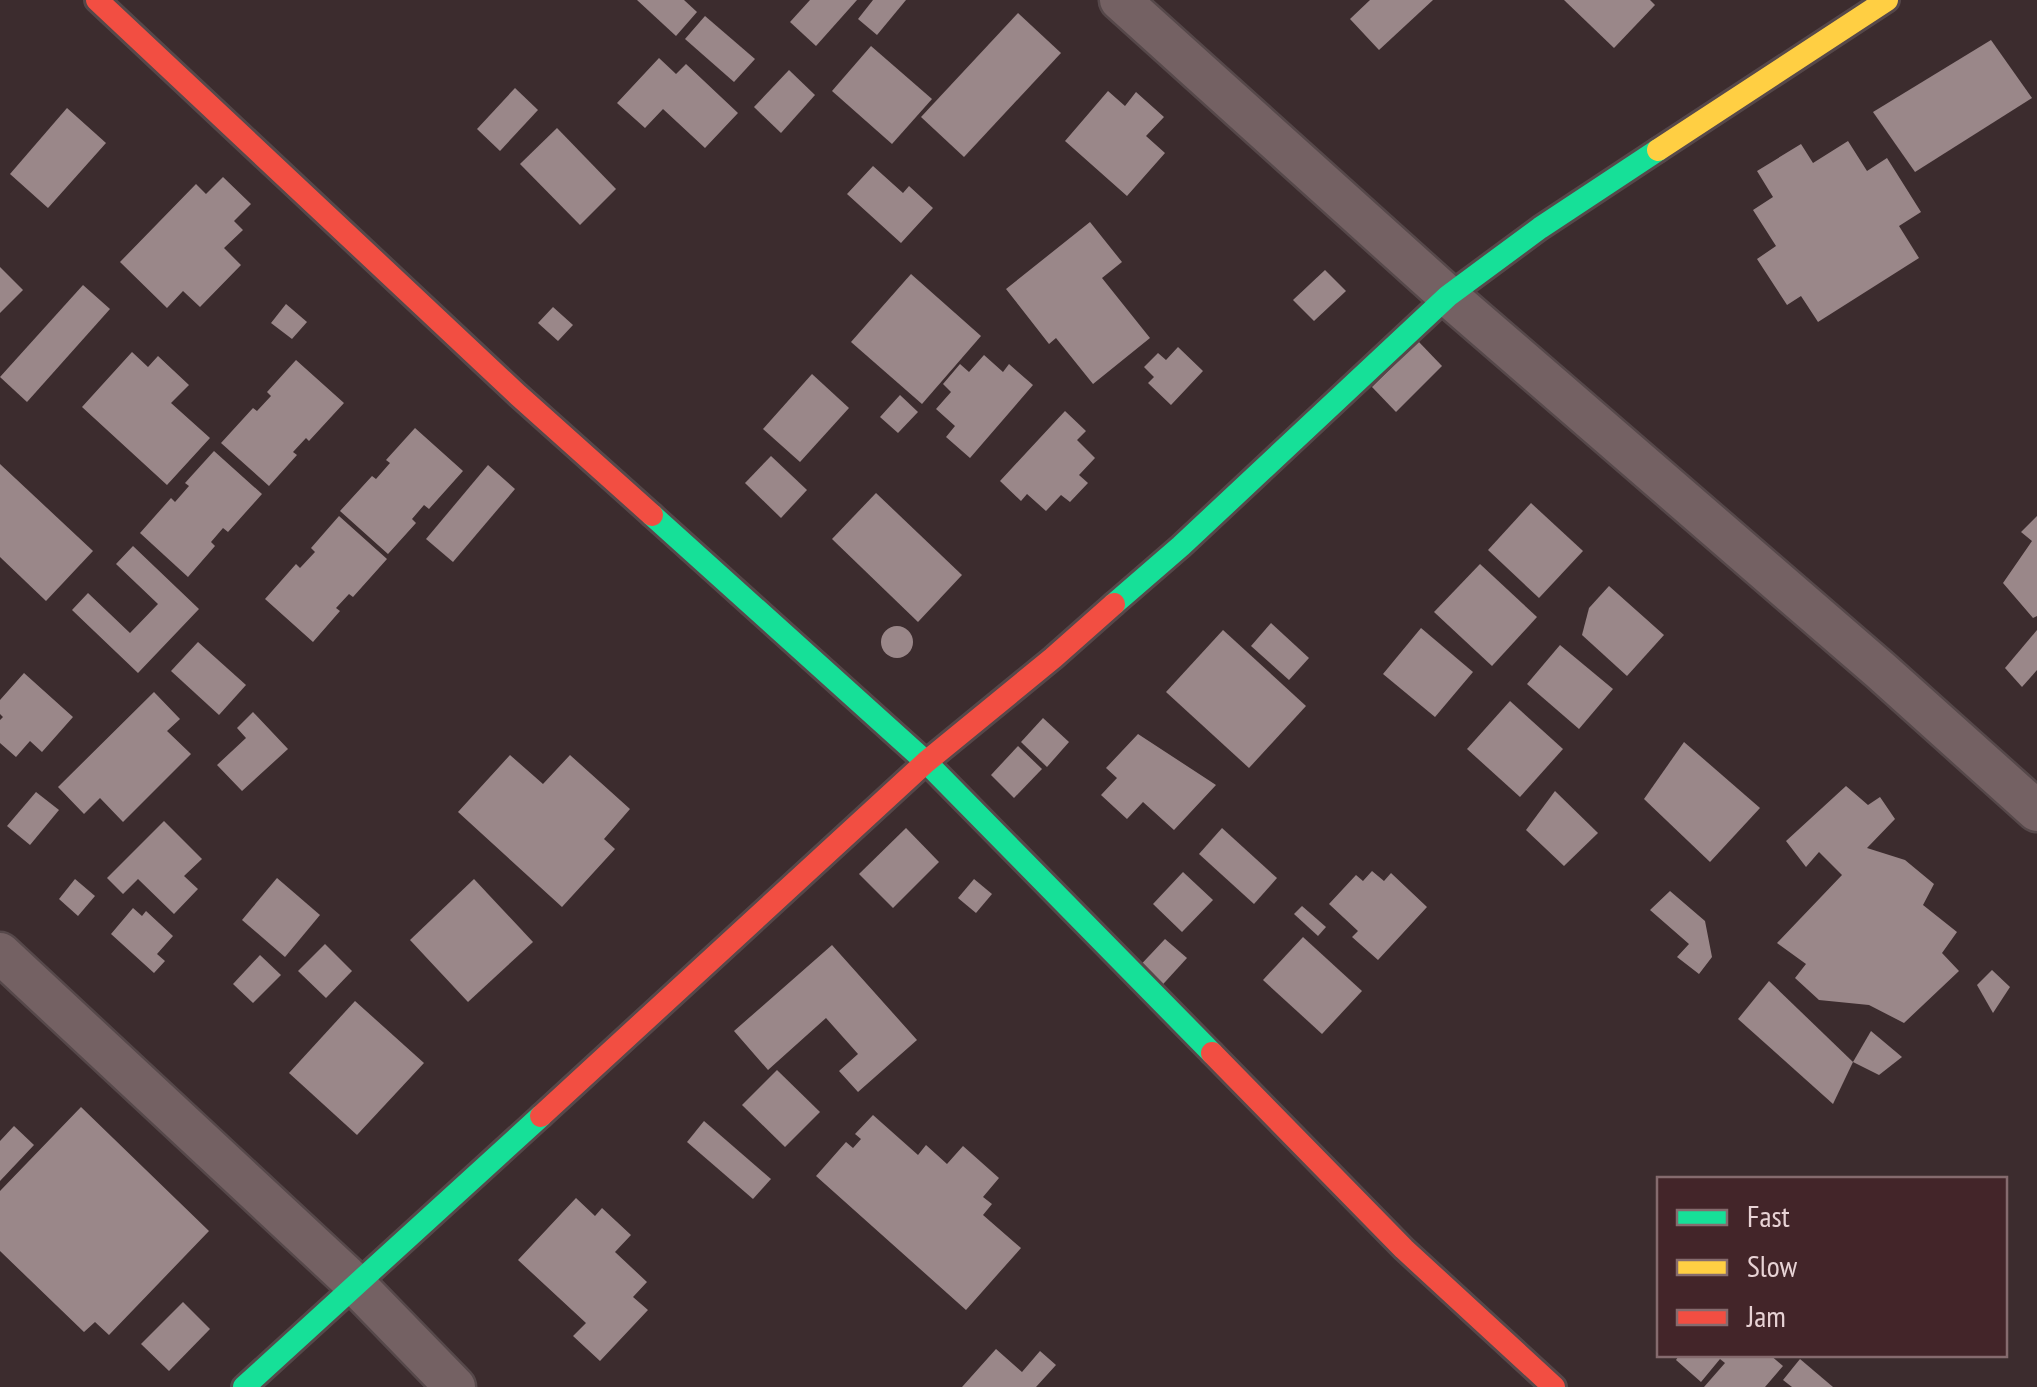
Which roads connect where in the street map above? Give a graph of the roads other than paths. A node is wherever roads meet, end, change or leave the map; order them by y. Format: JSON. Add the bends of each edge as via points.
{"nodes":[{"id":1,"x":96,"y":0,"type":"edge"},
{"id":2,"x":1120,"y":0,"type":"edge"},
{"id":3,"x":1888,"y":0,"type":"edge"},
{"id":4,"x":1448,"y":296,"type":"junction"},
{"id":5,"x":926,"y":762,"type":"junction"},
{"id":6,"x":2037,"y":811,"type":"edge"},
{"id":7,"x":0,"y":953,"type":"edge"},
{"id":8,"x":355,"y":1284,"type":"junction"},
{"id":9,"x":244,"y":1387,"type":"edge"},
{"id":10,"x":455,"y":1387,"type":"edge"},
{"id":11,"x":1554,"y":1387,"type":"edge"}],
"edges":[{"from":1,"to":5,"type":"street"},
{"from":2,"to":4,"type":"street"},
{"from":3,"to":4,"type":"street","via":[[1540,228]]},
{"from":4,"to":5,"type":"street","via":[[1181,546]]},
{"from":4,"to":6,"type":"street"},
{"from":5,"to":8,"type":"street"},
{"from":5,"to":11,"type":"street","via":[[1404,1250]]},
{"from":7,"to":8,"type":"street"},
{"from":8,"to":9,"type":"street"},
{"from":8,"to":10,"type":"street"}]}
